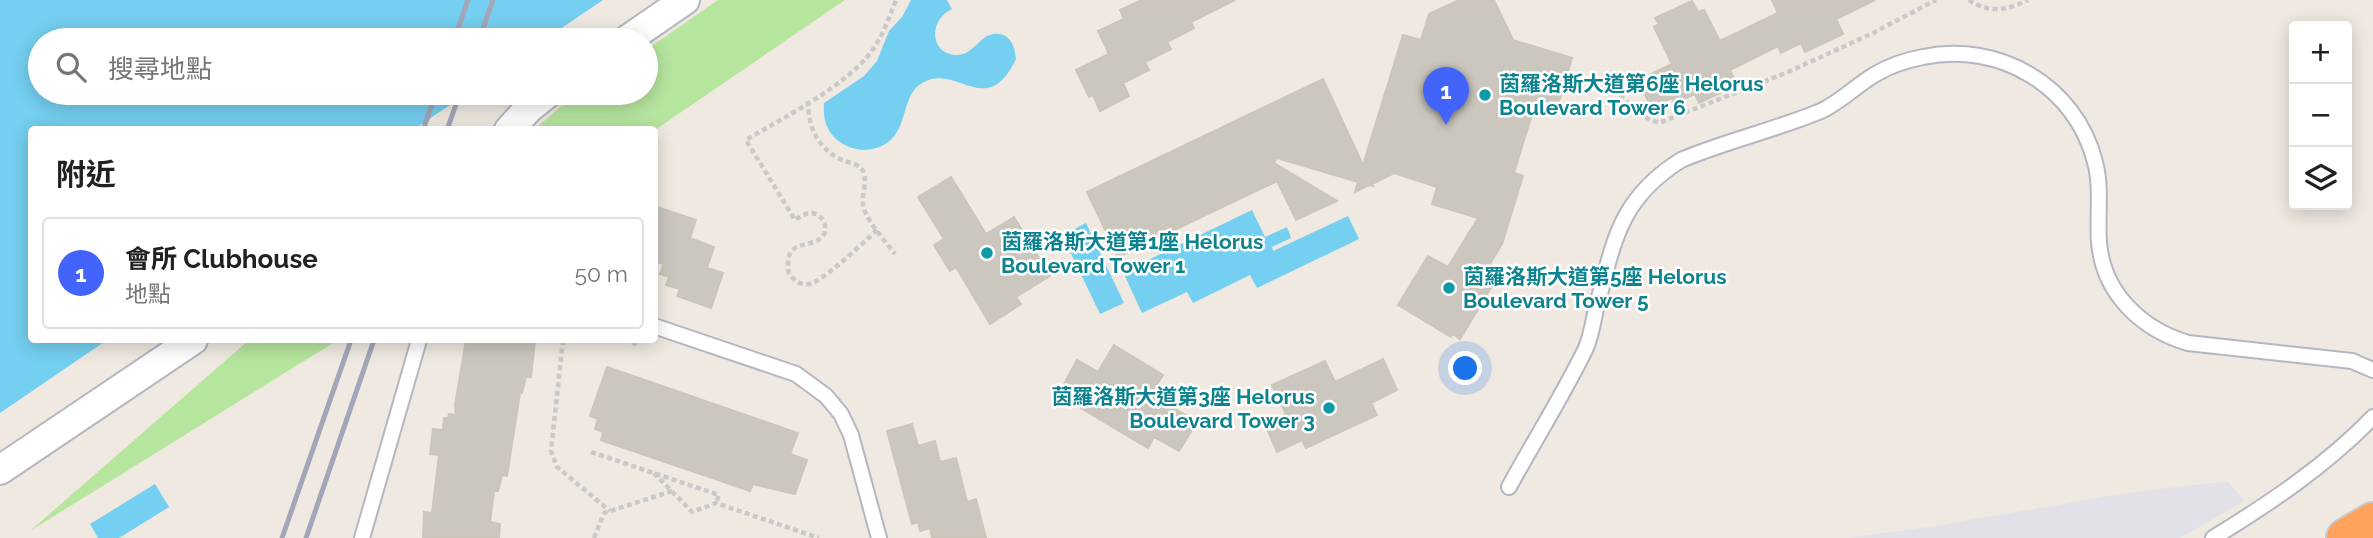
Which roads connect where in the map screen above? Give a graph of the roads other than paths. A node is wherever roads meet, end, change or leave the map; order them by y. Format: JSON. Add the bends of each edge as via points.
{"nodes":[{"id":1,"x":685,"y":0,"type":"edge"},
{"id":2,"x":644,"y":28,"type":"edge"},
{"id":3,"x":533,"y":105,"type":"edge"},
{"id":4,"x":513,"y":126,"type":"edge"},
{"id":5,"x":658,"y":327,"type":"edge"},
{"id":6,"x":189,"y":343,"type":"edge"},
{"id":7,"x":418,"y":343,"type":"edge"},
{"id":8,"x":2373,"y":370,"type":"edge"},
{"id":9,"x":2373,"y":417,"type":"edge"},
{"id":10,"x":0,"y":470,"type":"edge"},
{"id":11,"x":1508,"y":486,"type":"dead end"},
{"id":12,"x":2373,"y":522,"type":"edge"},
{"id":13,"x":362,"y":538,"type":"edge"},
{"id":14,"x":879,"y":538,"type":"edge"},
{"id":15,"x":2213,"y":538,"type":"edge"},
{"id":16,"x":2346,"y":538,"type":"edge"}],
"edges":[{"from":1,"to":2,"type":"street"},
{"from":3,"to":4,"type":"street"},
{"from":5,"to":14,"type":"lane","via":[[796,374],[826,396],[851,435]]},
{"from":6,"to":10,"type":"street"},
{"from":7,"to":13,"type":"lane"},
{"from":8,"to":11,"type":"lane","via":[[2352,361],[2188,343],[2152,328],[2123,302],[2104,264],[2096,164],[2089,141],[2064,102],[2026,71],[2002,61],[1950,53],[1898,64],[1823,110],[1681,160],[1645,187],[1621,221],[1586,348]]},
{"from":9,"to":15,"type":"lane","via":[[2347,444]]},
{"from":12,"to":16,"type":"highway"}]}
